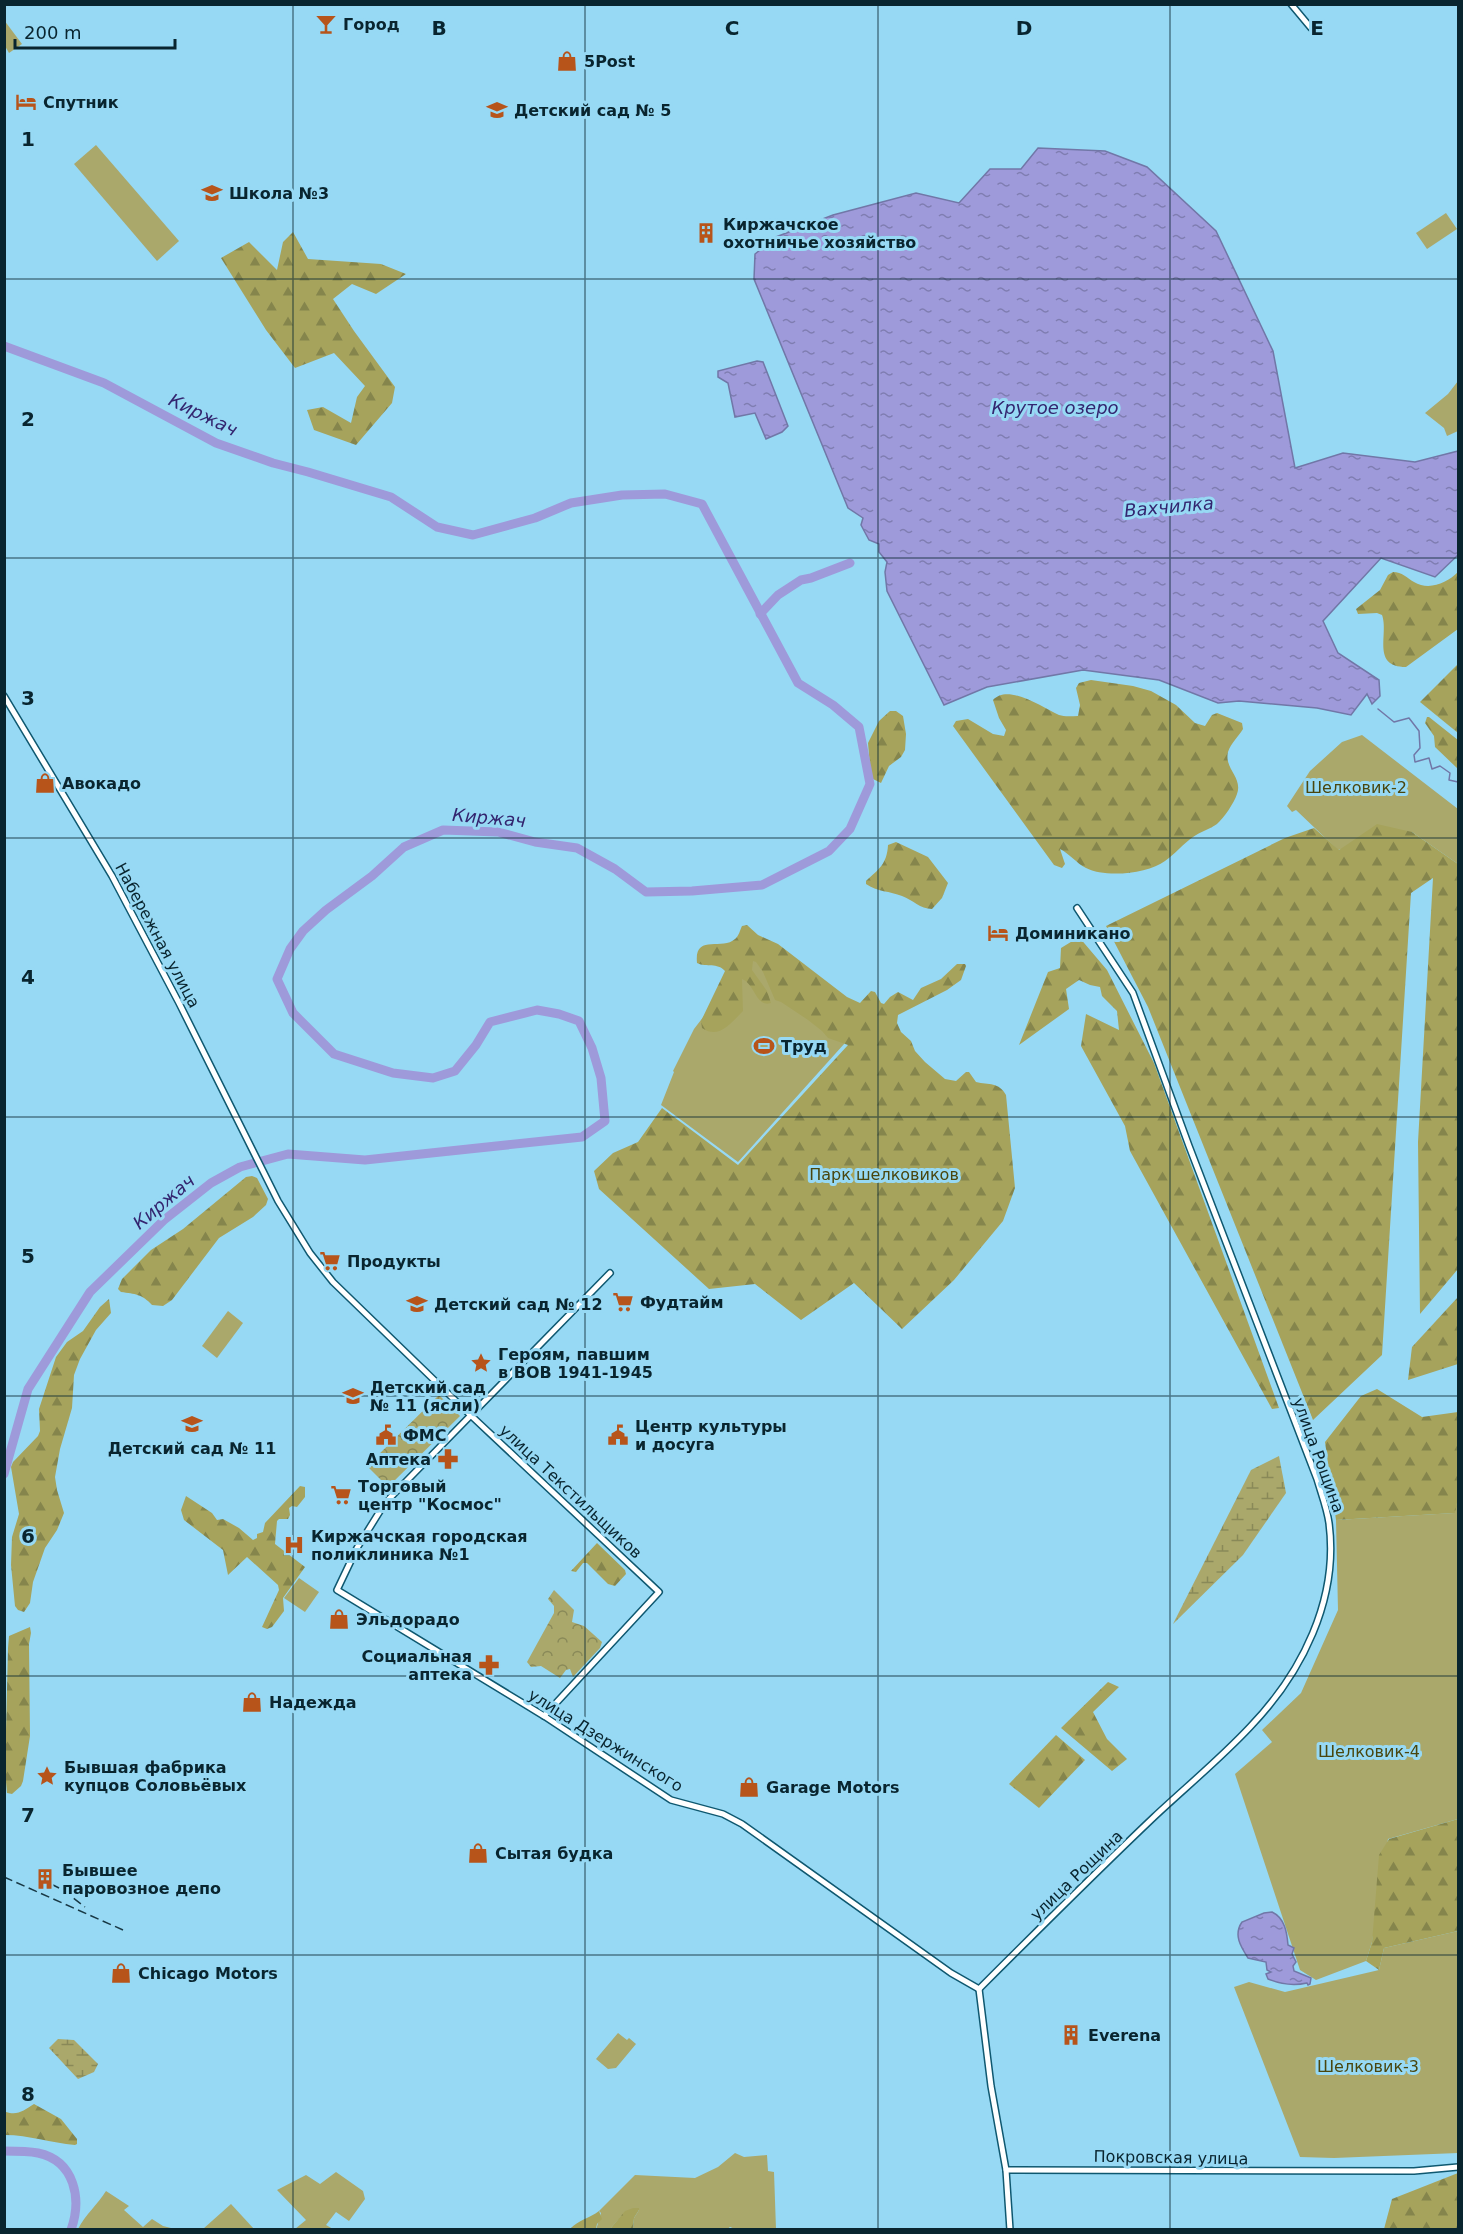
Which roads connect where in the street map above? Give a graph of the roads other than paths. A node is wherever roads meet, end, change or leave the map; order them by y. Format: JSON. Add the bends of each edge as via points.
{"nodes":[{"id":1,"x":1292,"y":4,"type":"edge"},
{"id":2,"x":1311,"y":28,"type":"dead end"},
{"id":3,"x":4,"y":696,"type":"edge"},
{"id":4,"x":1077,"y":908,"type":"dead end"},
{"id":5,"x":275,"y":1194,"type":"joint"},
{"id":6,"x":610,"y":1273,"type":"dead end"},
{"id":7,"x":471,"y":1416,"type":"junction"},
{"id":8,"x":544,"y":1716,"type":"junction"},
{"id":9,"x":979,"y":1989,"type":"junction"},
{"id":10,"x":1458,"y":2166,"type":"edge"},
{"id":11,"x":1006,"y":2170,"type":"junction"},
{"id":12,"x":1010,"y":2229,"type":"edge"}],
"edges":[{"from":1,"to":2,"type":"street"},
{"from":3,"to":5,"type":"street","name":"Набережная улица","via":[[112,876]]},
{"from":4,"to":9,"type":"street","name":"улица Рощина","via":[[1132,993],[1146,1026],[1317,1479],[1329,1522],[1331,1554],[1322,1613],[1304,1653],[1276,1697],[1251,1727],[1154,1816]]},
{"from":5,"to":7,"type":"street","name":"улица Текстильщиков","via":[[295,1230],[333,1282]]},
{"from":6,"to":7,"type":"street"},
{"from":7,"to":8,"type":"street","name":"улица Текстильщиков","via":[[659,1592]]},
{"from":7,"to":8,"type":"street","name":"улица Дзержинского","via":[[385,1503],[337,1590]]},
{"from":8,"to":9,"type":"street","name":"улица Дзержинского","via":[[671,1800],[723,1814],[742,1824]]},
{"from":9,"to":11,"type":"street"},
{"from":10,"to":11,"type":"street","name":"Покровская улица","via":[[1336,2172]]},
{"from":11,"to":12,"type":"street"}]}
